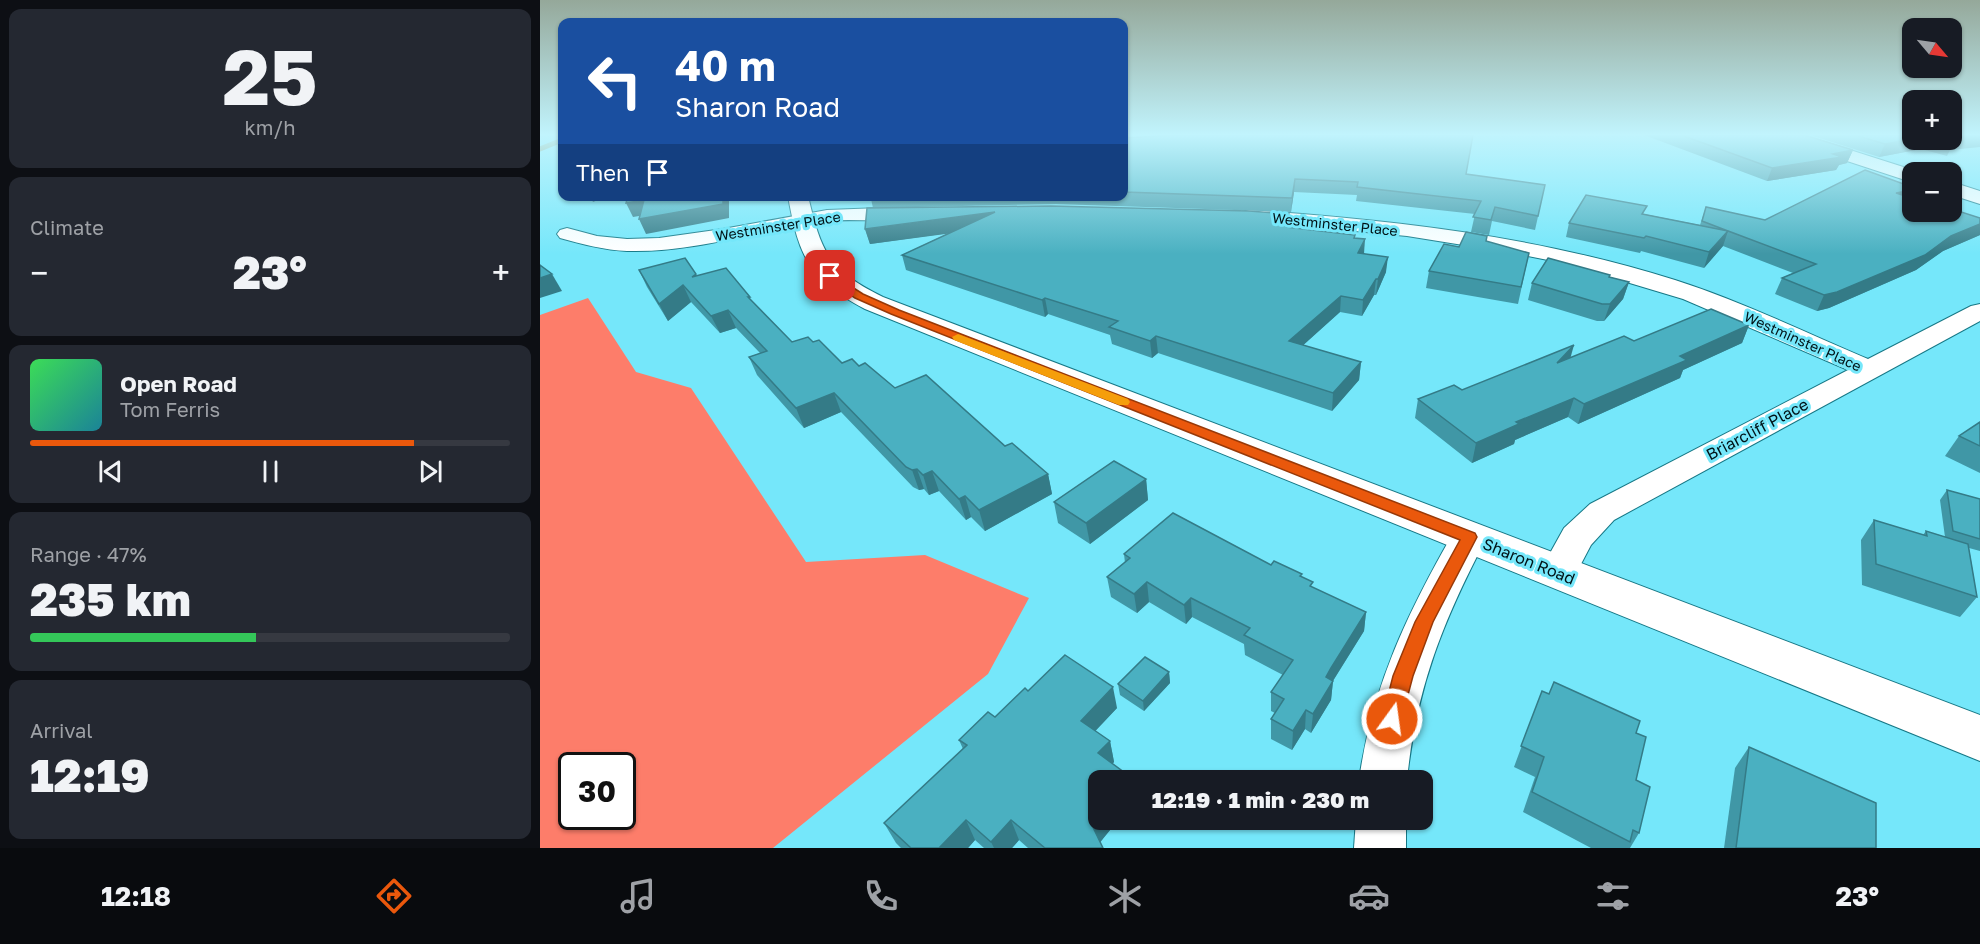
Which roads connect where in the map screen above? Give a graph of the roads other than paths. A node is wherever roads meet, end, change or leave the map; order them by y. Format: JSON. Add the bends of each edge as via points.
{"nodes":[{"id":1,"x":1962,"y":192,"type":"edge"},
{"id":2,"x":1980,"y":198,"type":"edge"},
{"id":3,"x":801,"y":208,"type":"edge"},
{"id":4,"x":926,"y":213,"type":"edge"},
{"id":5,"x":1233,"y":215,"type":"edge"},
{"id":6,"x":567,"y":234,"type":"dead end"},
{"id":7,"x":1980,"y":311,"type":"edge"},
{"id":8,"x":1868,"y":369,"type":"junction"},
{"id":9,"x":1469,"y":537,"type":"junction"},
{"id":10,"x":1558,"y":573,"type":"junction"},
{"id":11,"x":1980,"y":738,"type":"edge"},
{"id":12,"x":1384,"y":770,"type":"edge"},
{"id":13,"x":1381,"y":830,"type":"edge"},
{"id":14,"x":1380,"y":848,"type":"edge"}],
"edges":[{"from":1,"to":2,"type":"street"},
{"from":3,"to":4,"type":"street","name":"Westminster Place","via":[[839,214]]},
{"from":3,"to":6,"type":"street","name":"Westminster Place","via":[[719,236],[669,242],[600,242]]},
{"from":3,"to":9,"type":"street","name":"Sharon Road","via":[[818,264],[864,299]]},
{"from":5,"to":8,"type":"street","name":"Westminster Place","via":[[1427,234],[1581,261],[1705,298]]},
{"from":7,"to":8,"type":"street","name":"Briarcliff Place"},
{"from":8,"to":10,"type":"street","name":"Briarcliff Place","via":[[1602,512],[1577,537]]},
{"from":9,"to":10,"type":"street","name":"Sharon Road"},
{"from":9,"to":12,"type":"street","via":[[1430,609],[1403,676]]},
{"from":10,"to":11,"type":"street","name":"Sharon Road"},
{"from":13,"to":14,"type":"street"}]}
